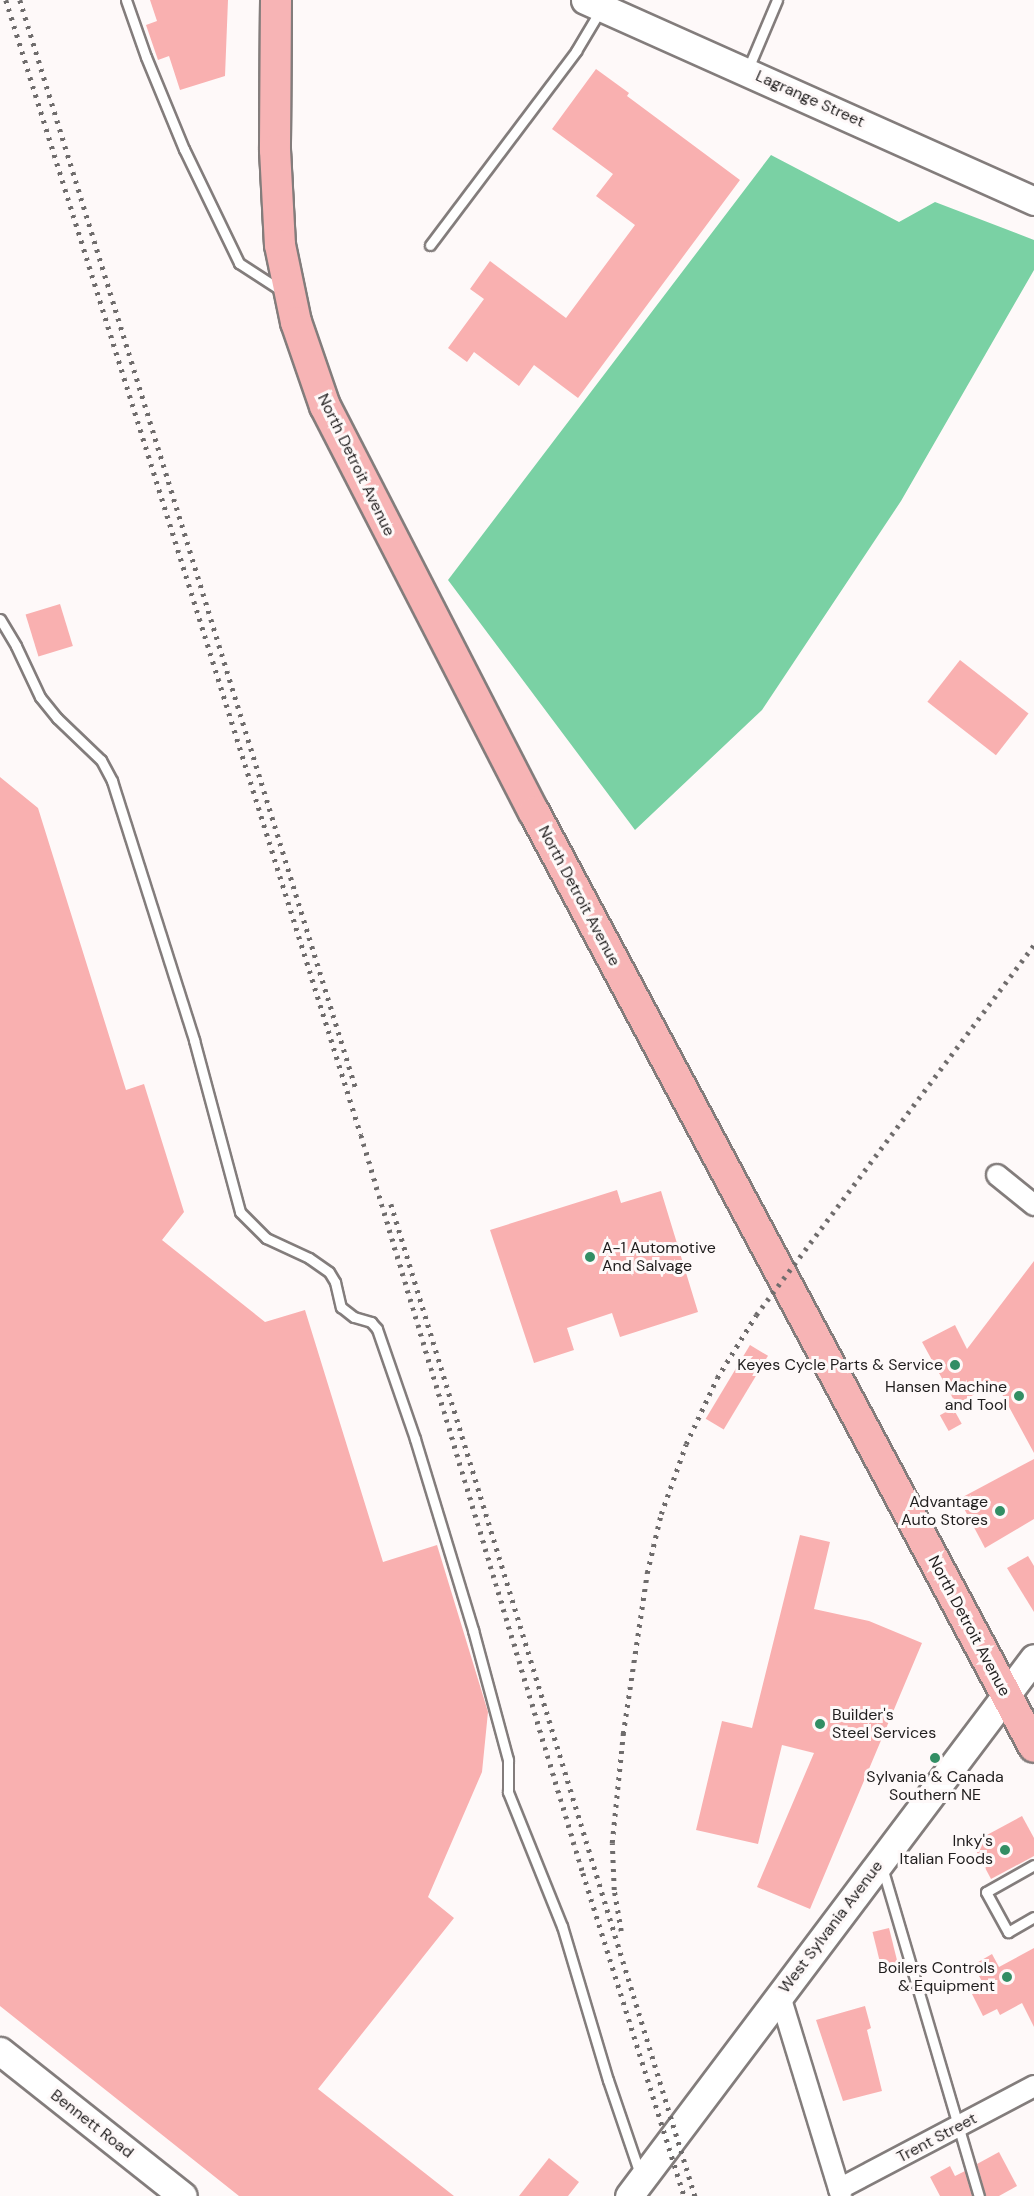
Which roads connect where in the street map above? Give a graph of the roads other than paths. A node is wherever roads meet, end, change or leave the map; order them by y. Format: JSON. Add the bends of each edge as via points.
{"nodes":[{"id":1,"x":126,"y":0,"type":"edge"},
{"id":2,"x":276,"y":0,"type":"edge"},
{"id":3,"x":777,"y":0,"type":"edge"},
{"id":4,"x":593,"y":4,"type":"edge"},
{"id":5,"x":747,"y":71,"type":"junction"},
{"id":6,"x":1034,"y":201,"type":"edge"},
{"id":7,"x":430,"y":245,"type":"dead end"},
{"id":8,"x":289,"y":296,"type":"junction"},
{"id":9,"x":0,"y":619,"type":"edge"},
{"id":10,"x":997,"y":1175,"type":"dead end"},
{"id":11,"x":1034,"y":1205,"type":"edge"},
{"id":12,"x":1034,"y":1658,"type":"edge"},
{"id":13,"x":1006,"y":1695,"type":"junction"},
{"id":14,"x":1034,"y":1747,"type":"edge"},
{"id":15,"x":881,"y":1862,"type":"junction"},
{"id":16,"x":1034,"y":1866,"type":"edge"},
{"id":17,"x":1034,"y":1917,"type":"edge"},
{"id":18,"x":780,"y":1996,"type":"junction"},
{"id":19,"x":0,"y":2051,"type":"edge"},
{"id":20,"x":1034,"y":2086,"type":"edge"},
{"id":21,"x":957,"y":2127,"type":"junction"},
{"id":22,"x":635,"y":2188,"type":"edge"},
{"id":23,"x":840,"y":2192,"type":"edge"},
{"id":24,"x":183,"y":2196,"type":"edge"},
{"id":25,"x":979,"y":2196,"type":"edge"}],
"edges":[{"from":1,"to":8,"type":"lane","via":[[184,149],[239,263]]},
{"from":2,"to":8,"type":"main road","name":"North Detroit Avenue","via":[[277,213]]},
{"from":3,"to":5,"type":"lane"},
{"from":4,"to":5,"type":"main road","name":"Lagrange Street"},
{"from":4,"to":7,"type":"lane","via":[[576,51]]},
{"from":5,"to":6,"type":"main road","name":"Lagrange Street"},
{"from":8,"to":13,"type":"main road","name":"North Detroit Avenue","via":[[313,374],[344,446]]},
{"from":9,"to":22,"type":"lane","via":[[40,697],[101,760],[112,781],[194,1040],[240,1212],[266,1238],[297,1251],[329,1272],[341,1307],[376,1329],[415,1438],[473,1630],[508,1760],[508,1792],[562,1926]]},
{"from":10,"to":11,"type":"street"},
{"from":12,"to":13,"type":"main road","name":"West Sylvania Avenue"},
{"from":13,"to":14,"type":"main road","name":"North Detroit Avenue"},
{"from":13,"to":15,"type":"main road","name":"West Sylvania Avenue"},
{"from":15,"to":18,"type":"main road","name":"West Sylvania Avenue"},
{"from":15,"to":21,"type":"lane"},
{"from":16,"to":17,"type":"lane","via":[[986,1892],[1008,1932]]},
{"from":18,"to":22,"type":"main road","name":"West Sylvania Avenue"},
{"from":18,"to":23,"type":"street"},
{"from":19,"to":24,"type":"main road","name":"Bennett Road"},
{"from":20,"to":21,"type":"street","name":"Trent Street"},
{"from":21,"to":23,"type":"street","name":"Trent Street"},
{"from":21,"to":25,"type":"lane"}]}
